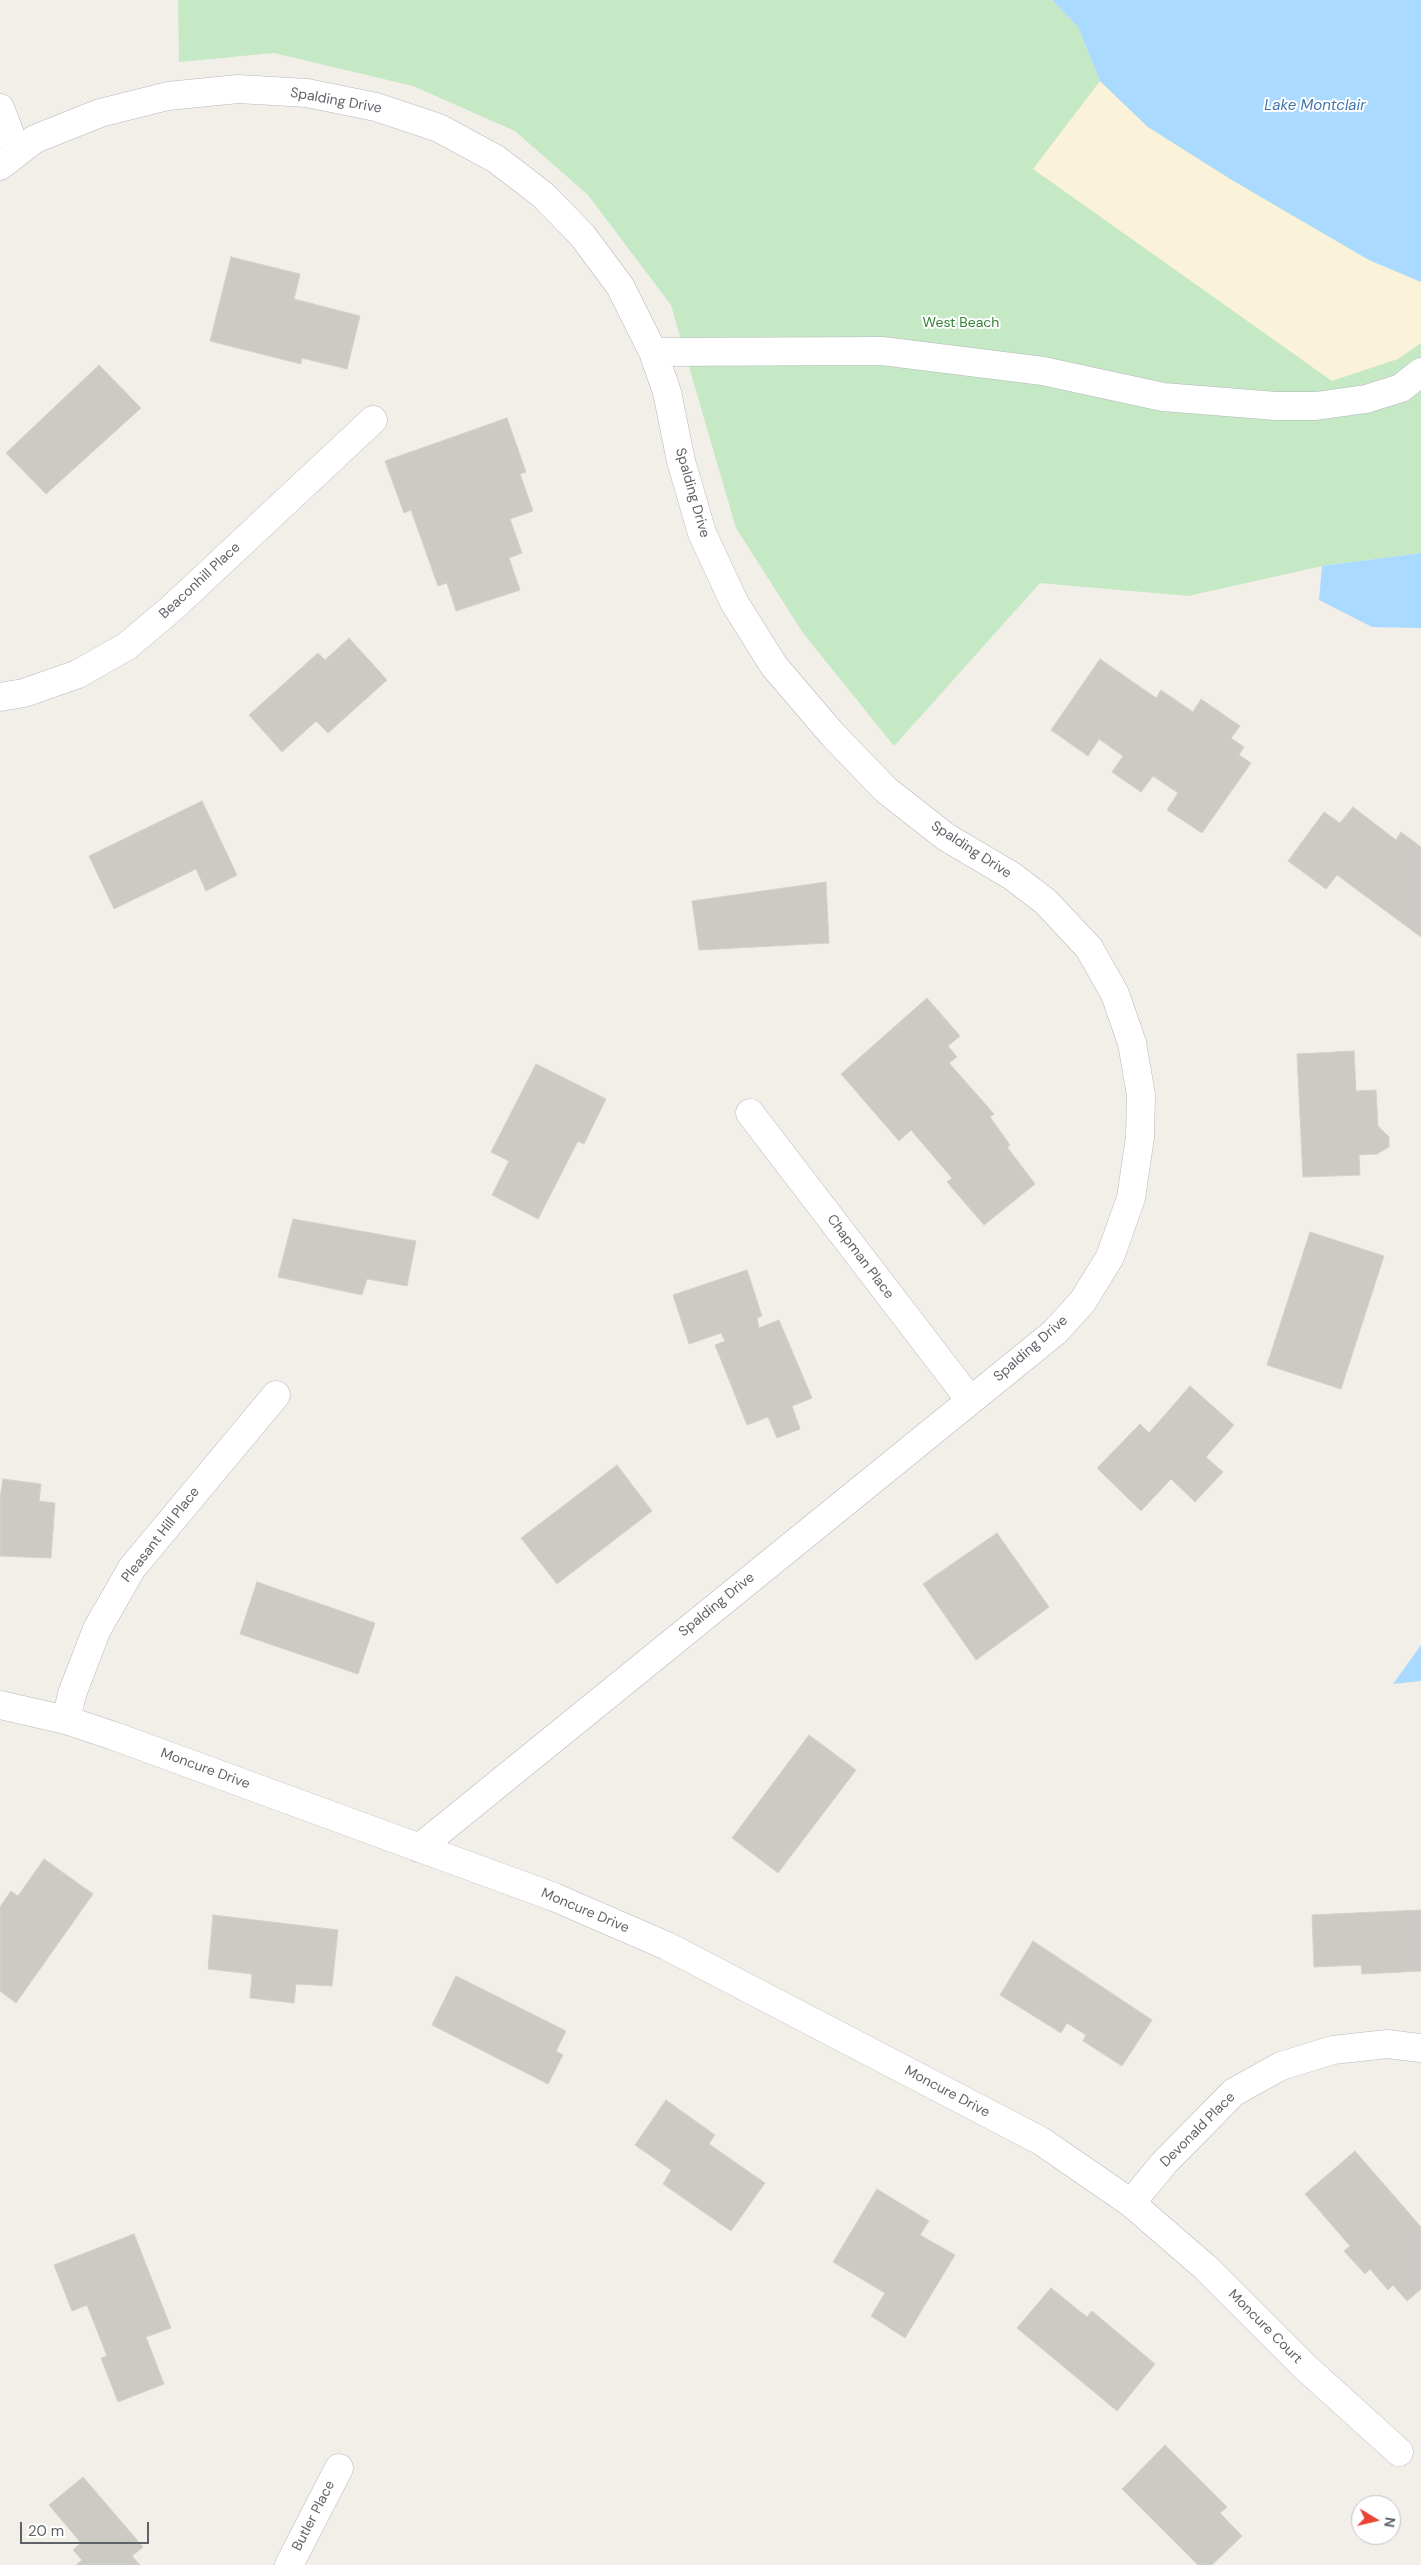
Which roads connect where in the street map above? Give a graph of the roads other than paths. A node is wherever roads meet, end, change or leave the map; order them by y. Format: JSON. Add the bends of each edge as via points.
{"nodes":[{"id":1,"x":0,"y":108,"type":"edge"},
{"id":2,"x":8,"y":159,"type":"edge"},
{"id":3,"x":653,"y":352,"type":"junction"},
{"id":4,"x":1421,"y":372,"type":"edge"},
{"id":5,"x":374,"y":420,"type":"dead end"},
{"id":6,"x":0,"y":697,"type":"edge"},
{"id":7,"x":750,"y":1113,"type":"dead end"},
{"id":8,"x":276,"y":1394,"type":"dead end"},
{"id":9,"x":970,"y":1400,"type":"junction"},
{"id":10,"x":0,"y":1705,"type":"edge"},
{"id":11,"x":66,"y":1720,"type":"junction"},
{"id":12,"x":419,"y":1848,"type":"junction"},
{"id":13,"x":1421,"y":2048,"type":"edge"},
{"id":14,"x":1131,"y":2203,"type":"junction"},
{"id":15,"x":1399,"y":2452,"type":"dead end"},
{"id":16,"x":339,"y":2468,"type":"dead end"},
{"id":17,"x":289,"y":2565,"type":"edge"}],
"edges":[{"from":1,"to":2,"type":"street"},
{"from":2,"to":3,"type":"street","name":"Spalding Drive","via":[[35,139],[100,113],[168,96],[238,89],[307,93],[376,107],[439,128],[496,159],[543,195],[582,235],[620,286]]},
{"from":3,"to":4,"type":"street","via":[[882,351],[1043,370],[1163,398],[1276,406],[1316,406],[1366,399],[1401,388]]},
{"from":3,"to":9,"type":"street","name":"Spalding Drive","via":[[667,392],[681,461],[702,533],[734,602],[774,666],[886,790],[946,837],[1012,876],[1046,902],[1088,948],[1115,994],[1132,1043],[1140,1095],[1140,1137],[1131,1198],[1110,1257],[1083,1301],[1055,1332]]},
{"from":5,"to":6,"type":"street","name":"Beaconhill Place","via":[[127,646],[78,674],[24,693]]},
{"from":7,"to":9,"type":"street","name":"Chapman Place"},
{"from":8,"to":11,"type":"street","name":"Pleasant Hill Place","via":[[132,1568],[97,1629],[72,1694]]},
{"from":9,"to":12,"type":"street","name":"Spalding Drive"},
{"from":10,"to":11,"type":"street","name":"Moncure Drive"},
{"from":11,"to":12,"type":"street","name":"Moncure Drive"},
{"from":12,"to":14,"type":"street","name":"Moncure Drive","via":[[554,1897],[667,1946],[1041,2141]]},
{"from":13,"to":14,"type":"street","name":"Devonald Place","via":[[1387,2044],[1333,2050],[1281,2066],[1234,2092],[1164,2163]]},
{"from":14,"to":15,"type":"street","name":"Moncure Court","via":[[1205,2267],[1304,2366]]},
{"from":16,"to":17,"type":"street","name":"Butler Place"}]}
